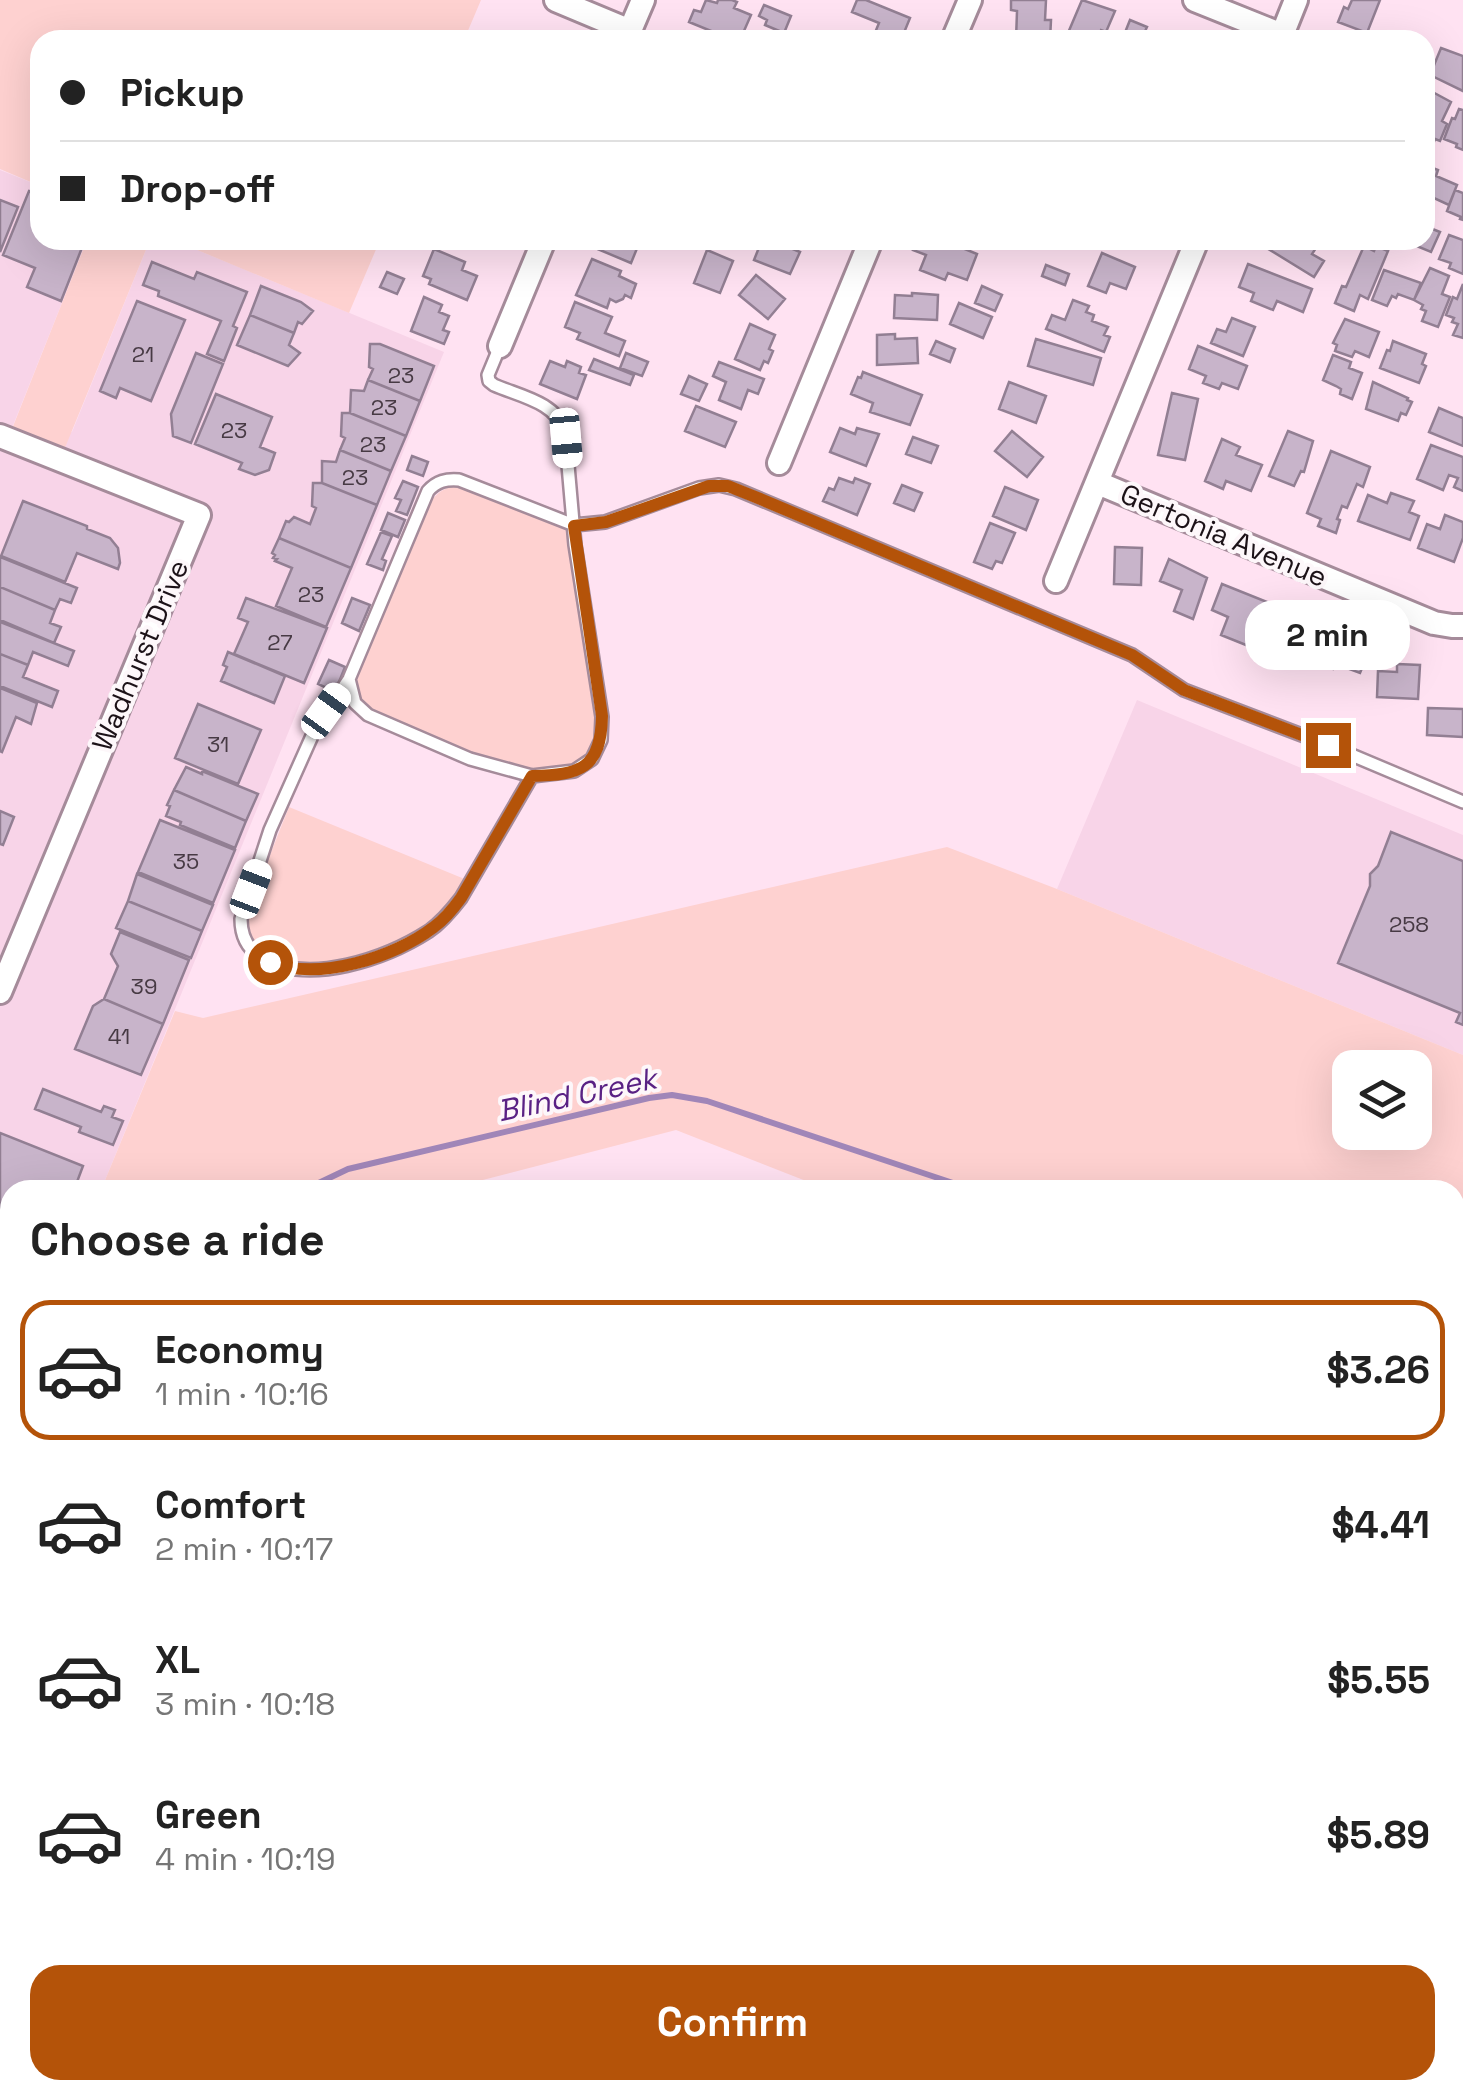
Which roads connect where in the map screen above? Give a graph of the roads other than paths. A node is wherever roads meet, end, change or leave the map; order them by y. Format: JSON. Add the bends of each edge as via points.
{"nodes":[{"id":1,"x":556,"y":0,"type":"edge"},
{"id":2,"x":643,"y":0,"type":"edge"},
{"id":3,"x":970,"y":0,"type":"edge"},
{"id":4,"x":1196,"y":0,"type":"edge"},
{"id":5,"x":1296,"y":0,"type":"edge"},
{"id":6,"x":618,"y":30,"type":"edge"},
{"id":7,"x":630,"y":30,"type":"edge"},
{"id":8,"x":957,"y":30,"type":"edge"},
{"id":9,"x":1263,"y":30,"type":"edge"},
{"id":10,"x":1284,"y":30,"type":"edge"},
{"id":11,"x":540,"y":250,"type":"edge"},
{"id":12,"x":867,"y":250,"type":"edge"},
{"id":13,"x":1194,"y":250,"type":"edge"},
{"id":14,"x":500,"y":346,"type":"joint"},
{"id":15,"x":0,"y":436,"type":"edge"},
{"id":16,"x":779,"y":462,"type":"dead end"},
{"id":17,"x":1098,"y":483,"type":"junction"},
{"id":18,"x":574,"y":526,"type":"junction"},
{"id":19,"x":1056,"y":581,"type":"dead end"},
{"id":20,"x":1463,"y":626,"type":"edge"},
{"id":21,"x":349,"y":679,"type":"junction"},
{"id":22,"x":532,"y":776,"type":"junction"},
{"id":23,"x":1463,"y":802,"type":"edge"},
{"id":24,"x":0,"y":992,"type":"edge"}],
"edges":[{"from":1,"to":6,"type":"street"},
{"from":2,"to":7,"type":"street"},
{"from":3,"to":8,"type":"street"},
{"from":4,"to":9,"type":"street"},
{"from":5,"to":10,"type":"street"},
{"from":11,"to":14,"type":"street"},
{"from":12,"to":16,"type":"street"},
{"from":13,"to":17,"type":"street"},
{"from":14,"to":18,"type":"lane","via":[[489,381],[549,408],[563,425]]},
{"from":15,"to":24,"type":"street","name":"Wadhurst Drive","via":[[199,516]]},
{"from":17,"to":19,"type":"street"},
{"from":17,"to":20,"type":"street","name":"Gertonia Avenue","via":[[1434,623]]},
{"from":18,"to":21,"type":"lane","via":[[459,480],[434,485]]},
{"from":18,"to":22,"type":"lane","via":[[601,740],[584,767]]},
{"from":18,"to":23,"type":"lane","via":[[606,522],[699,488],[736,489],[1132,655],[1184,690]]},
{"from":21,"to":22,"type":"lane","via":[[355,703],[375,718],[470,759]]},
{"from":21,"to":22,"type":"lane","via":[[316,726],[244,908],[244,938],[262,958],[291,968],[335,968],[391,951],[432,929],[461,898]]}]}
